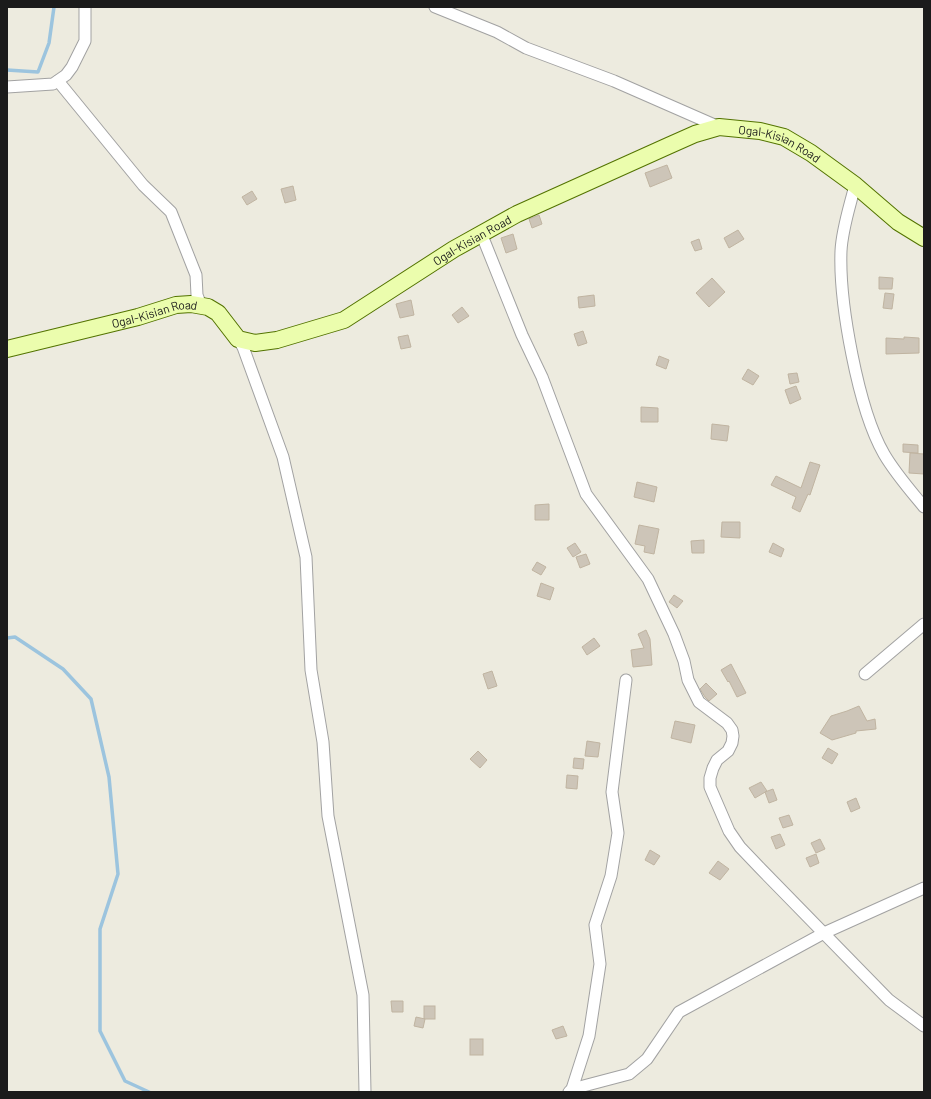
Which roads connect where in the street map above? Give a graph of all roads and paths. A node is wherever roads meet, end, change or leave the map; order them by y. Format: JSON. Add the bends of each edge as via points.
{"nodes":[{"id":1,"x":85,"y":7,"type":"edge"},
{"id":2,"x":435,"y":7,"type":"edge"},
{"id":3,"x":58,"y":81,"type":"junction"},
{"id":4,"x":7,"y":87,"type":"edge"},
{"id":5,"x":719,"y":127,"type":"junction"},
{"id":6,"x":855,"y":185,"type":"junction"},
{"id":7,"x":480,"y":233,"type":"junction"},
{"id":8,"x":924,"y":238,"type":"edge"},
{"id":9,"x":200,"y":306,"type":"junction"},
{"id":10,"x":238,"y":340,"type":"junction"},
{"id":11,"x":7,"y":349,"type":"edge"},
{"id":12,"x":924,"y":507,"type":"edge"},
{"id":13,"x":924,"y":624,"type":"edge"},
{"id":14,"x":865,"y":674,"type":"dead end"},
{"id":15,"x":626,"y":680,"type":"dead end"},
{"id":16,"x":924,"y":888,"type":"edge"},
{"id":17,"x":824,"y":933,"type":"junction"},
{"id":18,"x":924,"y":1026,"type":"edge"},
{"id":19,"x":570,"y":1091,"type":"edge"},
{"id":20,"x":365,"y":1092,"type":"edge"}],
"edges":[{"from":1,"to":3,"type":"street","via":[[85,41],[72,67]]},
{"from":2,"to":5,"type":"street","via":[[497,32],[526,48],[614,81]]},
{"from":3,"to":4,"type":"street"},
{"from":3,"to":9,"type":"street","via":[[143,185],[171,212],[196,275]]},
{"from":5,"to":6,"type":"main road","name":"Ogal-Kisian Road","via":[[760,131],[784,137]]},
{"from":5,"to":7,"type":"main road","name":"Ogal-Kisian Road","via":[[695,134],[618,167]]},
{"from":6,"to":8,"type":"main road","name":"Ogal-Kisian Road","via":[[898,222]]},
{"from":6,"to":12,"type":"street","via":[[841,249],[841,273],[854,362],[864,400],[884,454]]},
{"from":7,"to":10,"type":"main road","name":"Ogal-Kisian Road","via":[[344,320],[277,340],[255,343]]},
{"from":7,"to":17,"type":"street","via":[[542,377],[586,494],[648,579],[674,634],[688,680],[699,702],[727,723],[732,730],[732,743],[728,751],[717,760],[710,778],[713,797],[729,831],[745,852]]},
{"from":9,"to":10,"type":"main road","name":"Ogal-Kisian Road","via":[[218,313]]},
{"from":9,"to":11,"type":"main road","name":"Ogal-Kisian Road","via":[[176,305],[138,317]]},
{"from":10,"to":20,"type":"street","via":[[243,347],[282,456],[306,557],[311,670],[323,742],[328,816],[363,995]]},
{"from":13,"to":14,"type":"street"},
{"from":15,"to":19,"type":"street","via":[[612,792],[618,833],[611,876],[595,925],[600,964],[589,1036]]},
{"from":16,"to":17,"type":"street"},
{"from":17,"to":18,"type":"street","via":[[889,1000]]},
{"from":17,"to":19,"type":"street","via":[[680,1012],[647,1059],[629,1074]]}]}
